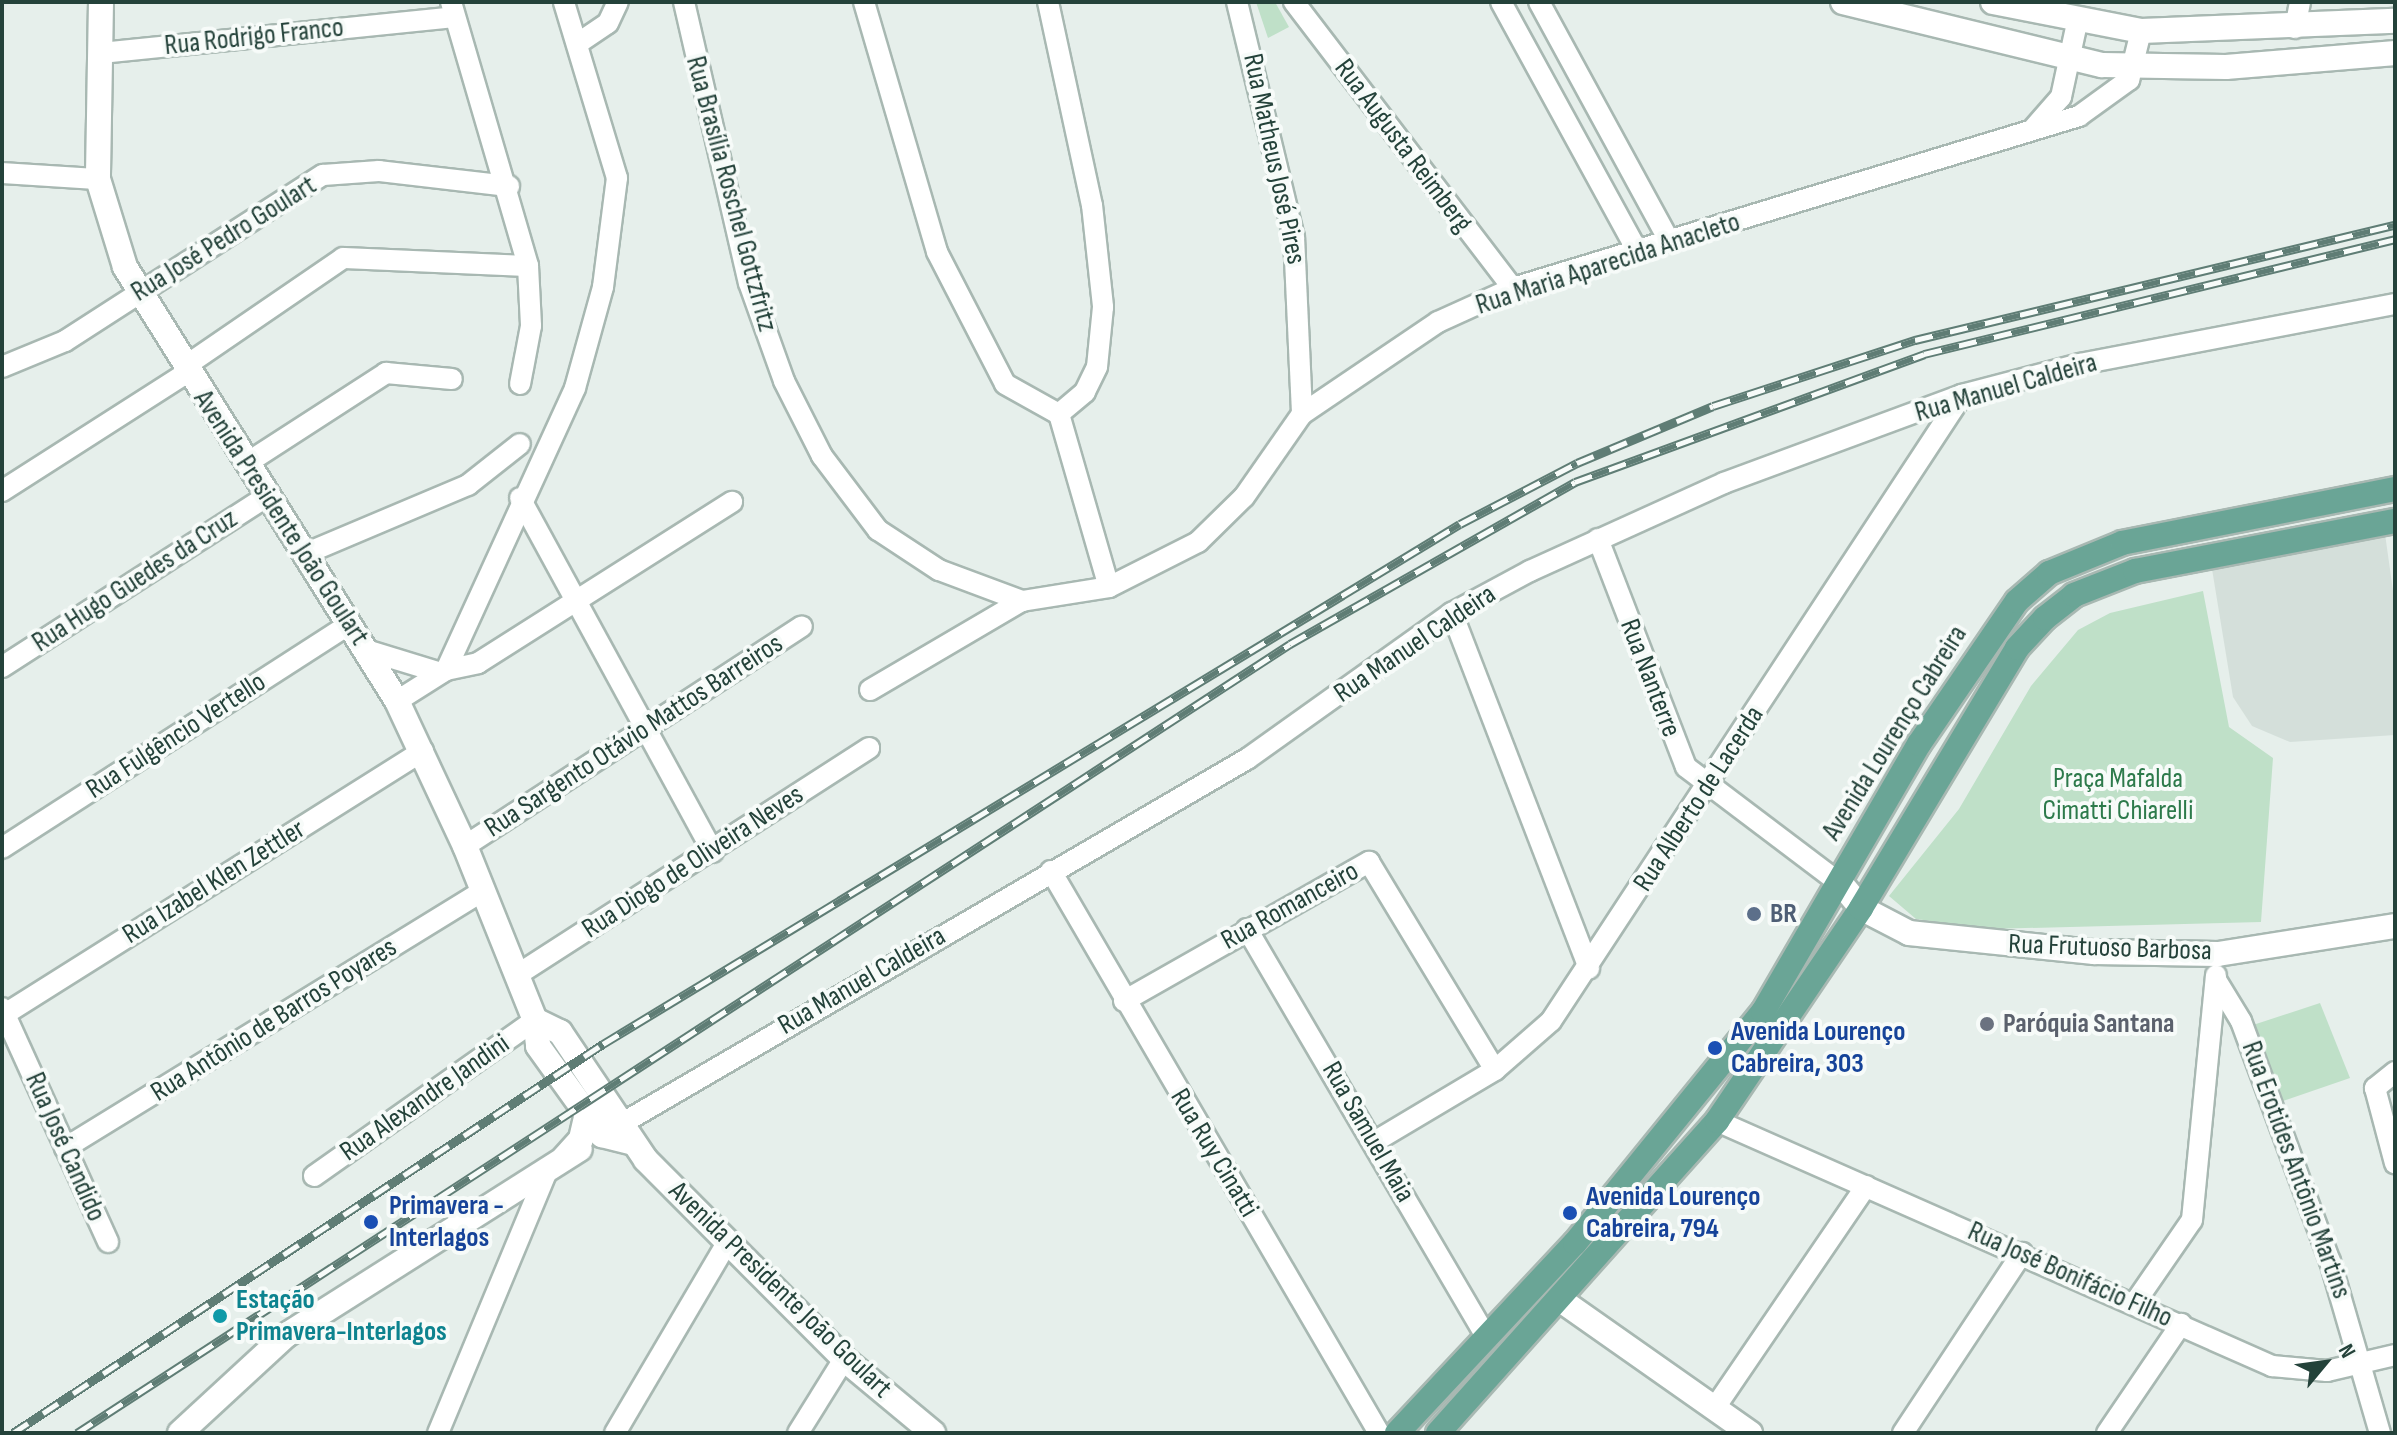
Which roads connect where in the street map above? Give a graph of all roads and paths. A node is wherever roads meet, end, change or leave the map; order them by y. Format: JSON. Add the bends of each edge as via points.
{"nodes":[{"id":1,"x":101,"y":2,"type":"edge"},
{"id":2,"x":564,"y":2,"type":"edge"},
{"id":3,"x":618,"y":2,"type":"edge"},
{"id":4,"x":684,"y":2,"type":"edge"},
{"id":5,"x":864,"y":2,"type":"edge"},
{"id":6,"x":1048,"y":2,"type":"edge"},
{"id":7,"x":1237,"y":2,"type":"edge"},
{"id":8,"x":1294,"y":2,"type":"edge"},
{"id":9,"x":1501,"y":2,"type":"edge"},
{"id":10,"x":1539,"y":2,"type":"edge"},
{"id":11,"x":1843,"y":2,"type":"edge"},
{"id":12,"x":1993,"y":2,"type":"edge"},
{"id":13,"x":2300,"y":2,"type":"edge"},
{"id":14,"x":453,"y":10,"type":"edge"},
{"id":15,"x":2395,"y":21,"type":"edge"},
{"id":16,"x":2077,"y":23,"type":"junction"},
{"id":17,"x":2295,"y":28,"type":"junction"},
{"id":18,"x":2141,"y":31,"type":"junction"},
{"id":19,"x":577,"y":44,"type":"junction"},
{"id":20,"x":101,"y":53,"type":"junction"},
{"id":21,"x":2395,"y":53,"type":"edge"},
{"id":22,"x":2070,"y":61,"type":"junction"},
{"id":23,"x":2135,"y":67,"type":"junction"},
{"id":24,"x":2029,"y":133,"type":"junction"},
{"id":25,"x":2,"y":173,"type":"edge"},
{"id":26,"x":98,"y":179,"type":"junction"},
{"id":27,"x":509,"y":186,"type":"junction"},
{"id":28,"x":1670,"y":242,"type":"junction"},
{"id":29,"x":1638,"y":252,"type":"junction"},
{"id":30,"x":528,"y":266,"type":"junction"},
{"id":31,"x":1513,"y":288,"type":"junction"},
{"id":32,"x":137,"y":294,"type":"junction"},
{"id":33,"x":2395,"y":304,"type":"edge"},
{"id":34,"x":2,"y":367,"type":"edge"},
{"id":35,"x":186,"y":369,"type":"junction"},
{"id":36,"x":452,"y":379,"type":"dead end"},
{"id":37,"x":520,"y":384,"type":"dead end"},
{"id":38,"x":1962,"y":395,"type":"junction"},
{"id":39,"x":1059,"y":414,"type":"junction"},
{"id":40,"x":1302,"y":414,"type":"junction"},
{"id":41,"x":520,"y":444,"type":"dead end"},
{"id":42,"x":247,"y":463,"type":"junction"},
{"id":43,"x":2395,"y":489,"type":"edge"},
{"id":44,"x":2,"y":491,"type":"edge"},
{"id":45,"x":269,"y":495,"type":"junction"},
{"id":46,"x":520,"y":498,"type":"junction"},
{"id":47,"x":732,"y":502,"type":"dead end"},
{"id":48,"x":2395,"y":521,"type":"edge"},
{"id":49,"x":1598,"y":539,"type":"junction"},
{"id":50,"x":307,"y":553,"type":"junction"},
{"id":51,"x":1109,"y":587,"type":"junction"},
{"id":52,"x":1022,"y":601,"type":"junction"},
{"id":53,"x":577,"y":603,"type":"junction"},
{"id":54,"x":1452,"y":613,"type":"junction"},
{"id":55,"x":349,"y":624,"type":"junction"},
{"id":56,"x":802,"y":626,"type":"dead end"},
{"id":57,"x":366,"y":650,"type":"junction"},
{"id":58,"x":2,"y":667,"type":"edge"},
{"id":59,"x":444,"y":672,"type":"junction"},
{"id":60,"x":870,"y":690,"type":"dead end"},
{"id":61,"x":397,"y":701,"type":"junction"},
{"id":62,"x":649,"y":725,"type":"junction"},
{"id":63,"x":869,"y":748,"type":"dead end"},
{"id":64,"x":423,"y":751,"type":"junction"},
{"id":65,"x":1708,"y":787,"type":"junction"},
{"id":66,"x":465,"y":846,"type":"junction"},
{"id":67,"x":2,"y":848,"type":"edge"},
{"id":68,"x":713,"y":852,"type":"junction"},
{"id":69,"x":1051,"y":871,"type":"junction"},
{"id":70,"x":1842,"y":885,"type":"junction"},
{"id":71,"x":483,"y":891,"type":"junction"},
{"id":72,"x":1861,"y":908,"type":"junction"},
{"id":73,"x":2395,"y":926,"type":"edge"},
{"id":74,"x":1247,"y":929,"type":"junction"},
{"id":75,"x":2218,"y":954,"type":"junction"},
{"id":76,"x":1589,"y":968,"type":"junction"},
{"id":77,"x":517,"y":975,"type":"junction"},
{"id":78,"x":2216,"y":980,"type":"junction"},
{"id":79,"x":1124,"y":1001,"type":"junction"},
{"id":80,"x":3,"y":1011,"type":"edge"},
{"id":81,"x":535,"y":1020,"type":"junction"},
{"id":82,"x":1495,"y":1070,"type":"junction"},
{"id":83,"x":2395,"y":1072,"type":"edge"},
{"id":84,"x":587,"y":1113,"type":"junction"},
{"id":85,"x":1717,"y":1121,"type":"junction"},
{"id":86,"x":628,"y":1132,"type":"junction"},
{"id":87,"x":602,"y":1135,"type":"junction"},
{"id":88,"x":1374,"y":1142,"type":"junction"},
{"id":89,"x":65,"y":1148,"type":"junction"},
{"id":90,"x":2395,"y":1163,"type":"edge"},
{"id":91,"x":556,"y":1164,"type":"junction"},
{"id":92,"x":314,"y":1176,"type":"dead end"},
{"id":93,"x":1866,"y":1186,"type":"junction"},
{"id":94,"x":108,"y":1242,"type":"dead end"},
{"id":95,"x":727,"y":1243,"type":"junction"},
{"id":96,"x":2022,"y":1253,"type":"junction"},
{"id":97,"x":1562,"y":1301,"type":"junction"},
{"id":98,"x":2134,"y":1304,"type":"junction"},
{"id":99,"x":2181,"y":1324,"type":"junction"},
{"id":100,"x":1486,"y":1337,"type":"junction"},
{"id":101,"x":2395,"y":1355,"type":"edge"},
{"id":102,"x":844,"y":1359,"type":"junction"},
{"id":103,"x":2365,"y":1365,"type":"junction"},
{"id":104,"x":1714,"y":1409,"type":"junction"},
{"id":105,"x":1440,"y":1432,"type":"edge"},
{"id":106,"x":180,"y":1433,"type":"edge"},
{"id":107,"x":438,"y":1433,"type":"edge"},
{"id":108,"x":615,"y":1433,"type":"edge"},
{"id":109,"x":798,"y":1433,"type":"edge"},
{"id":110,"x":933,"y":1433,"type":"edge"},
{"id":111,"x":1379,"y":1433,"type":"edge"},
{"id":112,"x":1397,"y":1433,"type":"edge"},
{"id":113,"x":1750,"y":1433,"type":"edge"},
{"id":114,"x":1903,"y":1433,"type":"edge"},
{"id":115,"x":2107,"y":1433,"type":"edge"},
{"id":116,"x":2380,"y":1433,"type":"edge"}],
"edges":[{"from":1,"to":20,"type":"street","name":"Avenida Presidente João Goulart"},
{"from":2,"to":19,"type":"street"},
{"from":3,"to":19,"type":"street","via":[[608,23]]},
{"from":4,"to":52,"type":"street","name":"Rua Brasília Roschel Gottzfritz","via":[[749,283],[784,381],[822,456],[841,488],[898,545],[980,589]]},
{"from":5,"to":39,"type":"street","via":[[906,155],[965,318],[1005,384]]},
{"from":6,"to":39,"type":"street","via":[[1090,192],[1103,307],[1097,367],[1085,392]]},
{"from":7,"to":40,"type":"street","name":"Rua Matheus José Pires","via":[[1294,237]]},
{"from":8,"to":31,"type":"street","name":"Rua Augusta Reimberg"},
{"from":9,"to":29,"type":"street"},
{"from":10,"to":28,"type":"street"},
{"from":11,"to":22,"type":"street"},
{"from":12,"to":16,"type":"street"},
{"from":13,"to":17,"type":"street"},
{"from":14,"to":20,"type":"street","name":"Rua Rodrigo Franco"},
{"from":14,"to":27,"type":"street"},
{"from":15,"to":17,"type":"street"},
{"from":16,"to":18,"type":"street"},
{"from":16,"to":22,"type":"street"},
{"from":17,"to":18,"type":"street"},
{"from":18,"to":23,"type":"street"},
{"from":19,"to":46,"type":"street","via":[[603,121],[617,196],[603,287],[575,388]]},
{"from":20,"to":26,"type":"street","name":"Avenida Presidente João Goulart"},
{"from":21,"to":23,"type":"street"},
{"from":22,"to":23,"type":"street"},
{"from":22,"to":24,"type":"street","via":[[2061,97]]},
{"from":23,"to":24,"type":"street","name":"Rua Maria Aparecida Anacleto","via":[[2099,105]]},
{"from":24,"to":28,"type":"street","name":"Rua Maria Aparecida Anacleto"},
{"from":25,"to":26,"type":"street"},
{"from":26,"to":32,"type":"street","name":"Avenida Presidente João Goulart"},
{"from":27,"to":30,"type":"street"},
{"from":27,"to":32,"type":"street","name":"Rua José Pedro Goulart","via":[[379,171],[323,175]]},
{"from":28,"to":29,"type":"street","name":"Rua Maria Aparecida Anacleto"},
{"from":29,"to":31,"type":"street","name":"Rua Maria Aparecida Anacleto"},
{"from":30,"to":35,"type":"street","via":[[343,258]]},
{"from":30,"to":37,"type":"street","via":[[531,326]]},
{"from":31,"to":40,"type":"street","name":"Rua Maria Aparecida Anacleto","via":[[1409,338]]},
{"from":32,"to":34,"type":"street","name":"Rua José Pedro Goulart","via":[[65,341]]},
{"from":32,"to":35,"type":"street","name":"Avenida Presidente João Goulart"},
{"from":33,"to":38,"type":"street","name":"Rua Manuel Caldeira","via":[[2080,364]]},
{"from":35,"to":42,"type":"street","name":"Avenida Presidente João Goulart"},
{"from":35,"to":44,"type":"street"},
{"from":36,"to":42,"type":"street","via":[[386,373]]},
{"from":38,"to":49,"type":"street","name":"Rua Manuel Caldeira","via":[[1724,483]]},
{"from":38,"to":65,"type":"street","name":"Rua Alberto de Lacerda"},
{"from":39,"to":51,"type":"street"},
{"from":40,"to":51,"type":"street","name":"Rua Maria Aparecida Anacleto","via":[[1244,497],[1198,542]]},
{"from":41,"to":50,"type":"street","via":[[468,485]]},
{"from":42,"to":45,"type":"street","name":"Avenida Presidente João Goulart"},
{"from":43,"to":70,"type":"main road","name":"Avenida Lourenço Cabreira","via":[[2122,543],[2049,573],[1980,649],[1856,846]]},
{"from":45,"to":50,"type":"street","name":"Avenida Presidente João Goulart"},
{"from":45,"to":58,"type":"street","name":"Rua Hugo Guedes da Cruz"},
{"from":46,"to":53,"type":"street"},
{"from":46,"to":59,"type":"street"},
{"from":47,"to":53,"type":"street"},
{"from":48,"to":72,"type":"main road","via":[[2135,571],[2074,595],[2017,648]]},
{"from":49,"to":54,"type":"street","name":"Rua Manuel Caldeira"},
{"from":49,"to":65,"type":"street","name":"Rua Nanterre","via":[[1675,744]]},
{"from":50,"to":55,"type":"street","name":"Avenida Presidente João Goulart"},
{"from":51,"to":52,"type":"street","name":"Rua Maria Aparecida Anacleto"},
{"from":52,"to":60,"type":"street","name":"Rua Maria Aparecida Anacleto"},
{"from":53,"to":59,"type":"street","via":[[478,663]]},
{"from":53,"to":62,"type":"street"},
{"from":54,"to":69,"type":"street","name":"Rua Manuel Caldeira","via":[[1247,759]]},
{"from":54,"to":76,"type":"street"},
{"from":55,"to":57,"type":"street","name":"Avenida Presidente João Goulart"},
{"from":55,"to":67,"type":"street","name":"Rua Fulgêncio Vertello"},
{"from":56,"to":62,"type":"street","name":"Rua Sargento Otávio Mattos Barreiros"},
{"from":57,"to":59,"type":"street"},
{"from":57,"to":61,"type":"street","name":"Avenida Presidente João Goulart"},
{"from":59,"to":61,"type":"street"},
{"from":61,"to":64,"type":"street","name":"Avenida Presidente João Goulart"},
{"from":62,"to":66,"type":"street","name":"Rua Sargento Otávio Mattos Barreiros"},
{"from":62,"to":68,"type":"street"},
{"from":63,"to":68,"type":"street","name":"Rua Diogo de Oliveira Neves"},
{"from":64,"to":66,"type":"street","name":"Avenida Presidente João Goulart"},
{"from":64,"to":80,"type":"street","name":"Rua Izabel Klen Zettler"},
{"from":65,"to":70,"type":"street","name":"Rua Nanterre","via":[[1814,857]]},
{"from":65,"to":76,"type":"street","name":"Rua Alberto de Lacerda"},
{"from":66,"to":71,"type":"street","name":"Avenida Presidente João Goulart"},
{"from":68,"to":77,"type":"street","name":"Rua Diogo de Oliveira Neves"},
{"from":69,"to":79,"type":"street","name":"Rua Ruy Cinatti"},
{"from":69,"to":86,"type":"street","name":"Rua Manuel Caldeira"},
{"from":70,"to":72,"type":"street","name":"Rua Frutuoso Barbosa"},
{"from":70,"to":100,"type":"main road","name":"Avenida Lourenço Cabreira","via":[[1763,1012],[1681,1117]]},
{"from":71,"to":77,"type":"street","name":"Avenida Presidente João Goulart"},
{"from":71,"to":89,"type":"street","name":"Rua Antônio de Barros Poyares"},
{"from":72,"to":75,"type":"street","name":"Rua Frutuoso Barbosa","via":[[1909,933],[2094,952]]},
{"from":72,"to":85,"type":"main road"},
{"from":73,"to":75,"type":"street","name":"Rua Frutuoso Barbosa"},
{"from":74,"to":79,"type":"street","name":"Rua Romanceiro"},
{"from":74,"to":82,"type":"street","name":"Rua Romanceiro","via":[[1369,862]]},
{"from":74,"to":88,"type":"street","name":"Rua Samuel Maia"},
{"from":75,"to":78,"type":"street"},
{"from":76,"to":82,"type":"street","name":"Rua Alberto de Lacerda","via":[[1551,1021]]},
{"from":77,"to":81,"type":"street","name":"Avenida Presidente João Goulart"},
{"from":78,"to":98,"type":"street","via":[[2192,1220]]},
{"from":78,"to":103,"type":"street","name":"Rua Erotides Antônio Martins","via":[[2241,1021]]},
{"from":79,"to":111,"type":"street","name":"Rua Ruy Cinatti"},
{"from":80,"to":89,"type":"street","name":"Rua José Candido"},
{"from":81,"to":84,"type":"street","name":"Avenida Presidente João Goulart","via":[[538,1046]]},
{"from":81,"to":86,"type":"street","name":"Avenida Presidente João Goulart","via":[[560,1032]]},
{"from":81,"to":92,"type":"street","name":"Rua Alexandre Jandini"},
{"from":82,"to":88,"type":"street","name":"Rua Alberto de Lacerda"},
{"from":83,"to":90,"type":"street","via":[[2375,1088]]},
{"from":84,"to":87,"type":"street","name":"Avenida Presidente João Goulart"},
{"from":84,"to":91,"type":"street","via":[[581,1139]]},
{"from":85,"to":93,"type":"street","name":"Rua José Bonifácio Filho"},
{"from":85,"to":97,"type":"main road"},
{"from":86,"to":87,"type":"street"},
{"from":86,"to":95,"type":"street","name":"Avenida Presidente João Goulart"},
{"from":87,"to":91,"type":"street"},
{"from":88,"to":100,"type":"street","name":"Rua Samuel Maia"},
{"from":89,"to":94,"type":"street","name":"Rua José Candido"},
{"from":91,"to":106,"type":"street","via":[[285,1336]]},
{"from":91,"to":107,"type":"street"},
{"from":93,"to":96,"type":"street","name":"Rua José Bonifácio Filho"},
{"from":93,"to":104,"type":"street"},
{"from":95,"to":102,"type":"street","name":"Avenida Presidente João Goulart"},
{"from":95,"to":108,"type":"street"},
{"from":96,"to":98,"type":"street","name":"Rua José Bonifácio Filho"},
{"from":96,"to":114,"type":"street"},
{"from":97,"to":104,"type":"street"},
{"from":97,"to":105,"type":"main road"},
{"from":98,"to":99,"type":"street","name":"Rua José Bonifácio Filho"},
{"from":99,"to":103,"type":"street","name":"Rua José Bonifácio Filho","via":[[2299,1372]]},
{"from":99,"to":115,"type":"street"},
{"from":100,"to":112,"type":"main road","name":"Avenida Lourenço Cabreira"},
{"from":101,"to":103,"type":"street","name":"Rua José Bonifácio Filho"},
{"from":102,"to":109,"type":"street"},
{"from":102,"to":110,"type":"street","name":"Avenida Presidente João Goulart"},
{"from":103,"to":116,"type":"street"},
{"from":104,"to":113,"type":"street"}]}
